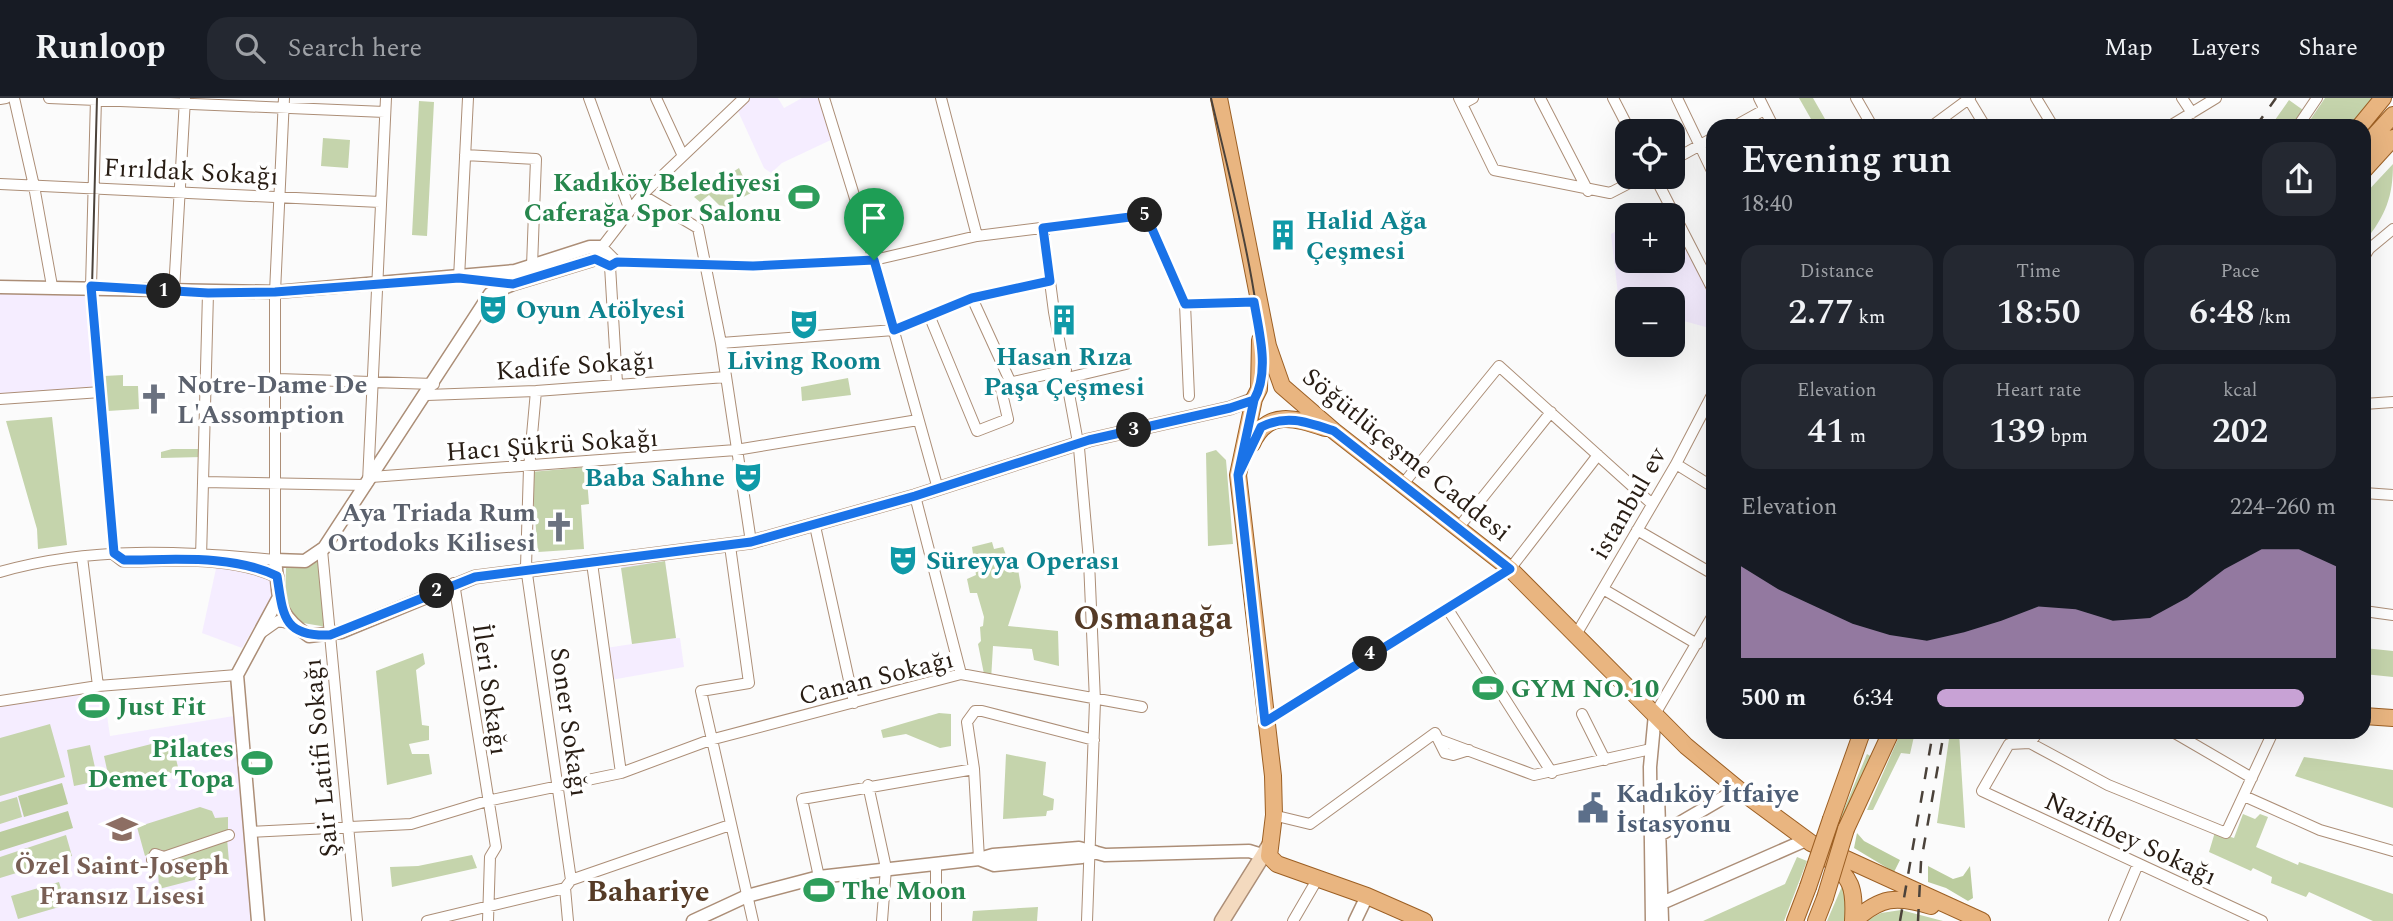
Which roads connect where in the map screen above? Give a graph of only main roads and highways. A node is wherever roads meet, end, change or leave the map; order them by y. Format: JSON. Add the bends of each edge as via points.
{"nodes":[{"id":1,"x":1210,"y":98,"type":"edge"},
{"id":2,"x":1219,"y":98,"type":"edge"},
{"id":3,"x":2383,"y":98,"type":"edge"},
{"id":4,"x":2393,"y":115,"type":"edge"},
{"id":5,"x":2366,"y":119,"type":"edge"},
{"id":6,"x":2393,"y":138,"type":"edge"},
{"id":7,"x":2371,"y":139,"type":"edge"},
{"id":8,"x":2371,"y":162,"type":"edge"},
{"id":9,"x":1334,"y":431,"type":"junction"},
{"id":10,"x":1238,"y":475,"type":"junction"},
{"id":11,"x":2371,"y":716,"type":"edge"},
{"id":12,"x":2393,"y":718,"type":"edge"},
{"id":13,"x":2371,"y":723,"type":"edge"},
{"id":14,"x":2393,"y":725,"type":"edge"},
{"id":15,"x":1859,"y":739,"type":"edge"},
{"id":16,"x":1888,"y":739,"type":"edge"},
{"id":17,"x":1855,"y":750,"type":"junction"},
{"id":18,"x":1879,"y":763,"type":"junction"},
{"id":19,"x":1809,"y":841,"type":"junction"},
{"id":20,"x":1266,"y":850,"type":"junction"},
{"id":21,"x":1222,"y":921,"type":"edge"},
{"id":22,"x":1424,"y":921,"type":"edge"},
{"id":23,"x":1795,"y":921,"type":"edge"},
{"id":24,"x":1816,"y":921,"type":"edge"},
{"id":25,"x":1853,"y":921,"type":"edge"},
{"id":26,"x":1964,"y":921,"type":"edge"},
{"id":27,"x":1982,"y":921,"type":"edge"}],
"edges":[{"from":1,"to":10,"type":"main road","name":"Söğütlüçeşme Caddesi","via":[[1261,346],[1259,389]]},
{"from":2,"to":9,"type":"main road","name":"Söğütlüçeşme Caddesi","via":[[1274,368],[1282,386]]},
{"from":3,"to":5,"type":"main road"},
{"from":4,"to":7,"type":"main road"},
{"from":6,"to":8,"type":"main road"},
{"from":9,"to":10,"type":"main road","via":[[1301,420],[1273,421],[1261,427]]},
{"from":9,"to":19,"type":"main road","name":"Söğütlüçeşme Caddesi","via":[[1510,569],[1686,746]]},
{"from":10,"to":20,"type":"main road","via":[[1273,776],[1274,815]]},
{"from":11,"to":12,"type":"main road"},
{"from":13,"to":14,"type":"main road"},
{"from":15,"to":17,"type":"main road"},
{"from":16,"to":18,"type":"main road"},
{"from":17,"to":18,"type":"main road","via":[[1873,744],[1881,753]]},
{"from":17,"to":23,"type":"main road","bridge":true},
{"from":18,"to":24,"type":"main road","bridge":true,"via":[[1846,829]]},
{"from":19,"to":25,"type":"main road","via":[[1847,877],[1854,890]]},
{"from":19,"to":27,"type":"main road"},
{"from":20,"to":21,"type":"main road"},
{"from":20,"to":22,"type":"main road","via":[[1277,864]]},
{"from":25,"to":26,"type":"main road","via":[[1886,899],[1915,901]]}]}
